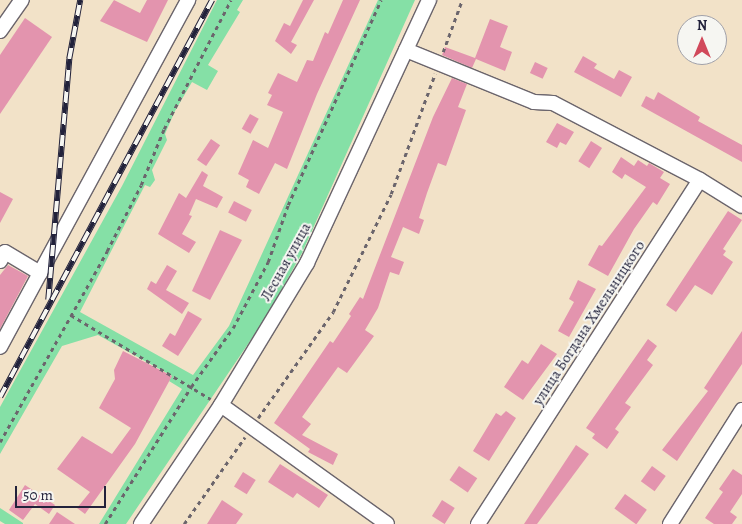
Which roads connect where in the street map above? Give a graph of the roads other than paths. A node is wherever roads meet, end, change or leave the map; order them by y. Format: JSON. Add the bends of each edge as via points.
{"nodes":[{"id":1,"x":22,"y":0,"type":"edge"},
{"id":2,"x":188,"y":0,"type":"edge"},
{"id":3,"x":429,"y":0,"type":"edge"},
{"id":4,"x":0,"y":31,"type":"edge"},
{"id":5,"x":406,"y":50,"type":"junction"},
{"id":6,"x":700,"y":180,"type":"junction"},
{"id":7,"x":742,"y":206,"type":"edge"},
{"id":8,"x":0,"y":261,"type":"edge"},
{"id":9,"x":40,"y":273,"type":"junction"},
{"id":10,"x":0,"y":347,"type":"edge"},
{"id":11,"x":221,"y":405,"type":"junction"},
{"id":12,"x":742,"y":410,"type":"edge"},
{"id":13,"x":141,"y":524,"type":"edge"},
{"id":14,"x":387,"y":524,"type":"edge"},
{"id":15,"x":478,"y":524,"type":"edge"},
{"id":16,"x":670,"y":524,"type":"edge"}],
"edges":[{"from":1,"to":4,"type":"street"},
{"from":2,"to":9,"type":"street"},
{"from":3,"to":5,"type":"street","name":"Лесная улица"},
{"from":5,"to":6,"type":"street","via":[[438,66],[534,102],[553,103]]},
{"from":5,"to":11,"type":"street","name":"Лесная улица","via":[[306,263]]},
{"from":6,"to":7,"type":"street"},
{"from":6,"to":15,"type":"street","name":"улица Богдана Хмельницкого"},
{"from":8,"to":9,"type":"street","via":[[5,252]]},
{"from":9,"to":10,"type":"street"},
{"from":11,"to":13,"type":"street","name":"Лесная улица"},
{"from":11,"to":14,"type":"street"},
{"from":12,"to":16,"type":"street"}]}
